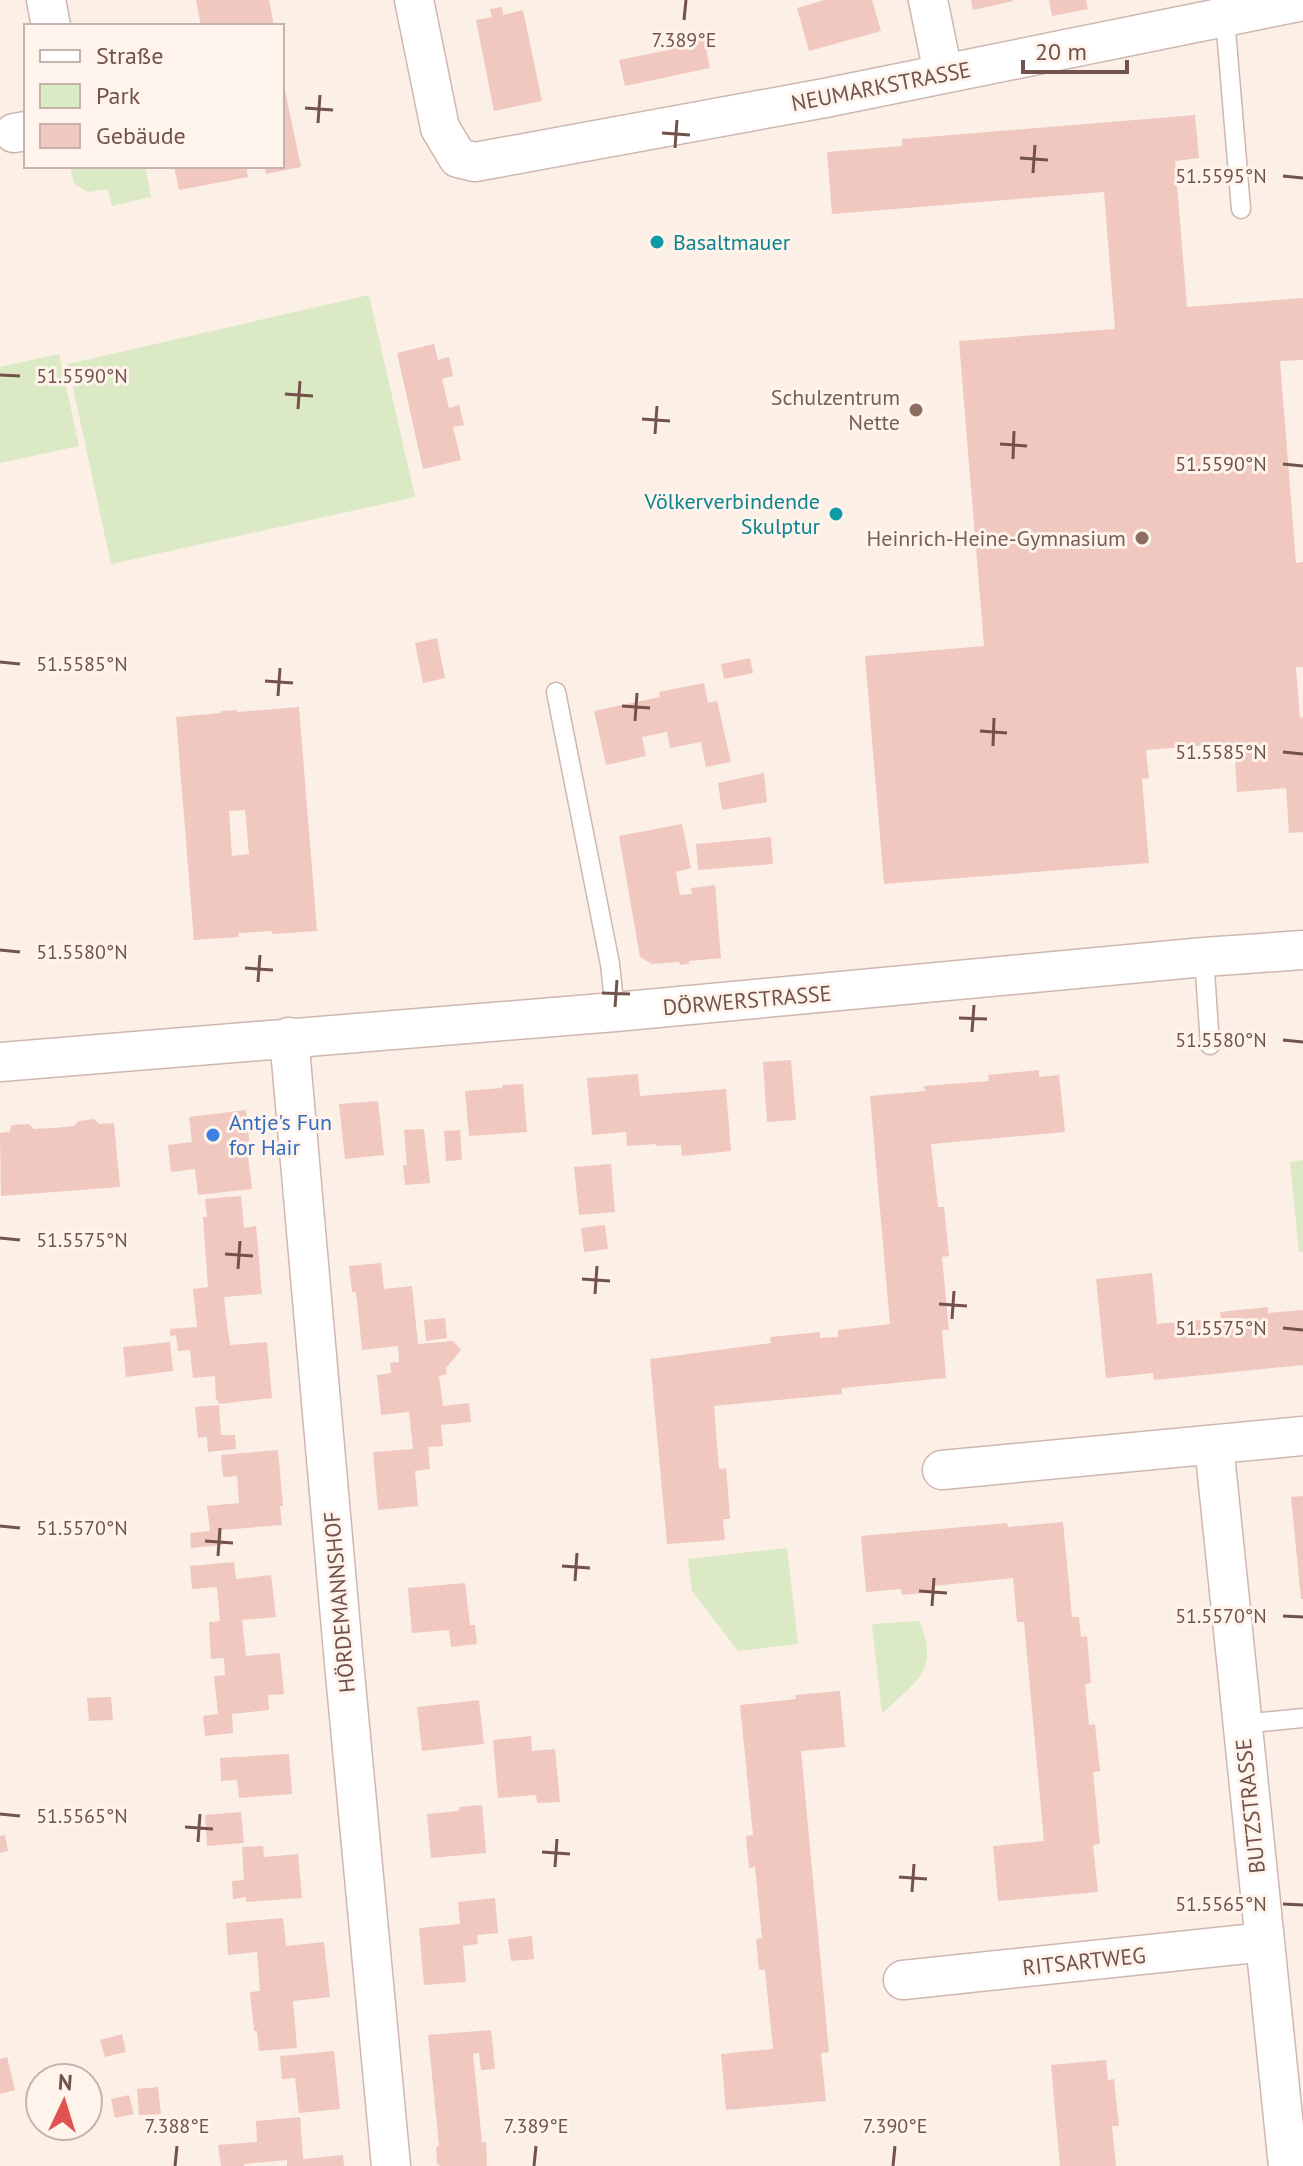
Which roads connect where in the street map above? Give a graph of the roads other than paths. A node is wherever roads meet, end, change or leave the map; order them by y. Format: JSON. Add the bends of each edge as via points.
{"nodes":[{"id":1,"x":46,"y":0,"type":"edge"},
{"id":2,"x":414,"y":0,"type":"edge"},
{"id":3,"x":928,"y":0,"type":"edge"},
{"id":4,"x":1303,"y":1,"type":"edge"},
{"id":5,"x":1225,"y":18,"type":"junction"},
{"id":6,"x":51,"y":24,"type":"edge"},
{"id":7,"x":943,"y":73,"type":"junction"},
{"id":8,"x":1241,"y":209,"type":"dead end"},
{"id":9,"x":556,"y":692,"type":"dead end"},
{"id":10,"x":1303,"y":950,"type":"edge"},
{"id":11,"x":1204,"y":957,"type":"junction"},
{"id":12,"x":615,"y":1012,"type":"junction"},
{"id":13,"x":289,"y":1037,"type":"junction"},
{"id":14,"x":1210,"y":1045,"type":"dead end"},
{"id":15,"x":0,"y":1062,"type":"edge"},
{"id":16,"x":1303,"y":1436,"type":"edge"},
{"id":17,"x":1214,"y":1445,"type":"junction"},
{"id":18,"x":942,"y":1470,"type":"dead end"},
{"id":19,"x":1303,"y":1718,"type":"edge"},
{"id":20,"x":1241,"y":1724,"type":"junction"},
{"id":21,"x":1265,"y":1942,"type":"junction"},
{"id":22,"x":903,"y":1980,"type":"dead end"},
{"id":23,"x":391,"y":2166,"type":"edge"},
{"id":24,"x":1288,"y":2166,"type":"edge"}],
"edges":[{"from":1,"to":6,"type":"street"},
{"from":2,"to":7,"type":"street","name":"NEUMARKSTRASSE","via":[[440,128],[458,158],[475,162]]},
{"from":3,"to":7,"type":"street"},
{"from":4,"to":5,"type":"street","name":"NEUMARKSTRASSE"},
{"from":5,"to":7,"type":"street","name":"NEUMARKSTRASSE"},
{"from":5,"to":8,"type":"lane"},
{"from":9,"to":12,"type":"lane"},
{"from":10,"to":11,"type":"street","name":"DÖRWERSTRASSE"},
{"from":11,"to":12,"type":"street","name":"DÖRWERSTRASSE"},
{"from":11,"to":14,"type":"lane"},
{"from":12,"to":13,"type":"street","name":"DÖRWERSTRASSE"},
{"from":13,"to":15,"type":"street","name":"DÖRWERSTRASSE"},
{"from":13,"to":23,"type":"street","name":"HÖRDEMANNSHOF"},
{"from":16,"to":17,"type":"street"},
{"from":17,"to":18,"type":"street"},
{"from":17,"to":20,"type":"street","name":"BUTZSTRASSE"},
{"from":19,"to":20,"type":"lane"},
{"from":20,"to":21,"type":"street","name":"BUTZSTRASSE"},
{"from":21,"to":22,"type":"street","name":"RITSARTWEG"},
{"from":21,"to":24,"type":"street","name":"BUTZSTRASSE"}]}
